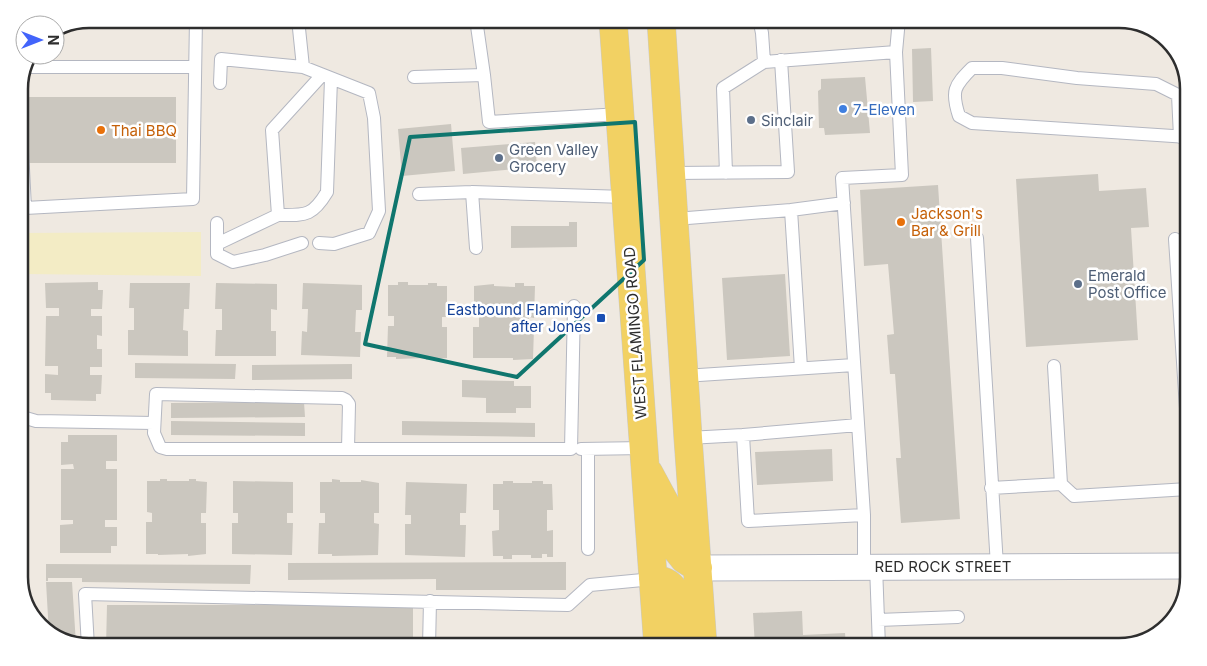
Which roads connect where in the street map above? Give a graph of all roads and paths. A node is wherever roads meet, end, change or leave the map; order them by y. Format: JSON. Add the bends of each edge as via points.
{"nodes":[{"id":1,"x":196,"y":27,"type":"edge"},
{"id":2,"x":299,"y":27,"type":"edge"},
{"id":3,"x":477,"y":27,"type":"edge"},
{"id":4,"x":613,"y":27,"type":"edge"},
{"id":5,"x":662,"y":27,"type":"edge"},
{"id":6,"x":761,"y":27,"type":"edge"},
{"id":7,"x":898,"y":27,"type":"edge"},
{"id":8,"x":896,"y":52,"type":"junction"},
{"id":9,"x":781,"y":60,"type":"junction"},
{"id":10,"x":764,"y":62,"type":"junction"},
{"id":11,"x":33,"y":66,"type":"edge"},
{"id":12,"x":195,"y":66,"type":"junction"},
{"id":13,"x":303,"y":67,"type":"junction"},
{"id":14,"x":484,"y":75,"type":"junction"},
{"id":15,"x":326,"y":77,"type":"junction"},
{"id":16,"x":414,"y":78,"type":"dead end"},
{"id":17,"x":220,"y":83,"type":"dead end"},
{"id":18,"x":1179,"y":96,"type":"edge"},
{"id":19,"x":620,"y":114,"type":"junction"},
{"id":20,"x":1179,"y":137,"type":"edge"},
{"id":21,"x":726,"y":173,"type":"junction"},
{"id":22,"x":672,"y":174,"type":"junction"},
{"id":23,"x":472,"y":192,"type":"junction"},
{"id":24,"x":419,"y":194,"type":"dead end"},
{"id":25,"x":625,"y":197,"type":"junction"},
{"id":26,"x":844,"y":202,"type":"junction"},
{"id":27,"x":28,"y":208,"type":"edge"},
{"id":28,"x":791,"y":210,"type":"junction"},
{"id":29,"x":278,"y":214,"type":"junction"},
{"id":30,"x":675,"y":219,"type":"junction"},
{"id":31,"x":217,"y":223,"type":"dead end"},
{"id":32,"x":977,"y":238,"type":"dead end"},
{"id":33,"x":1175,"y":240,"type":"dead end"},
{"id":34,"x":302,"y":243,"type":"dead end"},
{"id":35,"x":319,"y":243,"type":"dead end"},
{"id":36,"x":217,"y":244,"type":"junction"},
{"id":37,"x":476,"y":248,"type":"dead end"},
{"id":38,"x":574,"y":306,"type":"dead end"},
{"id":39,"x":1179,"y":308,"type":"edge"},
{"id":40,"x":854,"y":365,"type":"junction"},
{"id":41,"x":1054,"y":366,"type":"dead end"},
{"id":42,"x":801,"y":368,"type":"junction"},
{"id":43,"x":684,"y":376,"type":"junction"},
{"id":44,"x":28,"y":419,"type":"edge"},
{"id":45,"x":154,"y":423,"type":"junction"},
{"id":46,"x":858,"y":425,"type":"junction"},
{"id":47,"x":743,"y":434,"type":"junction"},
{"id":48,"x":688,"y":438,"type":"junction"},
{"id":49,"x":348,"y":448,"type":"junction"},
{"id":50,"x":571,"y":449,"type":"junction"},
{"id":51,"x":588,"y":449,"type":"junction"},
{"id":52,"x":644,"y":456,"type":"junction"},
{"id":53,"x":1061,"y":484,"type":"junction"},
{"id":54,"x":991,"y":488,"type":"junction"},
{"id":55,"x":1180,"y":490,"type":"edge"},
{"id":56,"x":864,"y":515,"type":"junction"},
{"id":57,"x":588,"y":549,"type":"dead end"},
{"id":58,"x":997,"y":566,"type":"junction"},
{"id":59,"x":1180,"y":566,"type":"edge"},
{"id":60,"x":870,"y":567,"type":"junction"},
{"id":61,"x":698,"y":568,"type":"junction"},
{"id":62,"x":653,"y":579,"type":"junction"},
{"id":63,"x":430,"y":602,"type":"junction"},
{"id":64,"x":958,"y":617,"type":"dead end"},
{"id":65,"x":878,"y":620,"type":"junction"},
{"id":66,"x":87,"y":638,"type":"edge"},
{"id":67,"x":429,"y":638,"type":"edge"},
{"id":68,"x":657,"y":638,"type":"edge"},
{"id":69,"x":679,"y":638,"type":"edge"},
{"id":70,"x":703,"y":638,"type":"edge"},
{"id":71,"x":879,"y":638,"type":"edge"}],
"edges":[{"from":1,"to":12,"type":"lane"},
{"from":2,"to":13,"type":"lane"},
{"from":3,"to":14,"type":"lane"},
{"from":4,"to":19,"type":"main road","name":"WEST FLAMINGO ROAD"},
{"from":5,"to":22,"type":"main road"},
{"from":6,"to":10,"type":"lane"},
{"from":7,"to":8,"type":"lane"},
{"from":8,"to":9,"type":"lane"},
{"from":8,"to":26,"type":"lane","via":[[902,175],[842,178]]},
{"from":9,"to":10,"type":"lane"},
{"from":9,"to":21,"type":"lane","via":[[788,172]]},
{"from":10,"to":21,"type":"lane","via":[[723,88]]},
{"from":11,"to":12,"type":"lane"},
{"from":12,"to":27,"type":"lane","via":[[193,200]]},
{"from":13,"to":15,"type":"lane"},
{"from":13,"to":17,"type":"lane","via":[[221,59]]},
{"from":14,"to":16,"type":"lane"},
{"from":14,"to":19,"type":"lane","via":[[489,122]]},
{"from":15,"to":29,"type":"lane","via":[[272,130]]},
{"from":15,"to":29,"type":"lane","via":[[326,192],[318,206],[304,214]]},
{"from":15,"to":35,"type":"lane","via":[[369,93],[374,118],[379,211],[369,233],[334,244]]},
{"from":18,"to":20,"type":"lane","via":[[1156,84],[1002,68],[972,68],[958,82],[954,99],[958,116],[972,123]]},
{"from":19,"to":25,"type":"main road","name":"WEST FLAMINGO ROAD"},
{"from":21,"to":22,"type":"lane"},
{"from":22,"to":30,"type":"main road"},
{"from":23,"to":24,"type":"lane"},
{"from":23,"to":25,"type":"lane"},
{"from":23,"to":37,"type":"lane"},
{"from":25,"to":52,"type":"main road","name":"WEST FLAMINGO ROAD"},
{"from":26,"to":28,"type":"lane"},
{"from":26,"to":40,"type":"lane"},
{"from":28,"to":30,"type":"lane"},
{"from":28,"to":42,"type":"lane"},
{"from":29,"to":36,"type":"lane"},
{"from":30,"to":43,"type":"main road"},
{"from":31,"to":36,"type":"lane"},
{"from":32,"to":54,"type":"lane"},
{"from":33,"to":39,"type":"lane"},
{"from":34,"to":36,"type":"lane","via":[[233,262],[217,254]]},
{"from":38,"to":50,"type":"lane"},
{"from":40,"to":42,"type":"lane"},
{"from":40,"to":46,"type":"lane"},
{"from":41,"to":53,"type":"lane"},
{"from":42,"to":43,"type":"lane"},
{"from":43,"to":48,"type":"main road"},
{"from":44,"to":45,"type":"lane"},
{"from":45,"to":49,"type":"lane","via":[[157,442],[167,449]]},
{"from":45,"to":49,"type":"lane","via":[[156,394],[342,398],[349,404]]},
{"from":46,"to":47,"type":"lane"},
{"from":46,"to":56,"type":"lane"},
{"from":47,"to":48,"type":"lane"},
{"from":47,"to":56,"type":"lane","via":[[748,521]]},
{"from":48,"to":61,"type":"main road"},
{"from":49,"to":50,"type":"lane"},
{"from":50,"to":51,"type":"lane"},
{"from":51,"to":52,"type":"lane"},
{"from":51,"to":57,"type":"lane"},
{"from":52,"to":61,"type":"main road","via":[[670,512],[676,549]]},
{"from":52,"to":62,"type":"main road","name":"WEST FLAMINGO ROAD"},
{"from":53,"to":54,"type":"lane"},
{"from":53,"to":55,"type":"lane","via":[[1074,496]]},
{"from":54,"to":58,"type":"lane"},
{"from":56,"to":60,"type":"lane"},
{"from":58,"to":59,"type":"street","name":"RED ROCK STREET"},
{"from":58,"to":60,"type":"street","name":"RED ROCK STREET"},
{"from":60,"to":61,"type":"street","name":"RED ROCK STREET"},
{"from":60,"to":65,"type":"lane"},
{"from":61,"to":70,"type":"main road"},
{"from":62,"to":63,"type":"lane","via":[[590,585],[568,605]]},
{"from":62,"to":68,"type":"main road","name":"WEST FLAMINGO ROAD"},
{"from":62,"to":69,"type":"main road","via":[[673,587]]},
{"from":63,"to":66,"type":"lane","via":[[85,594]]},
{"from":63,"to":67,"type":"lane"},
{"from":64,"to":65,"type":"lane"},
{"from":65,"to":71,"type":"lane"}]}
